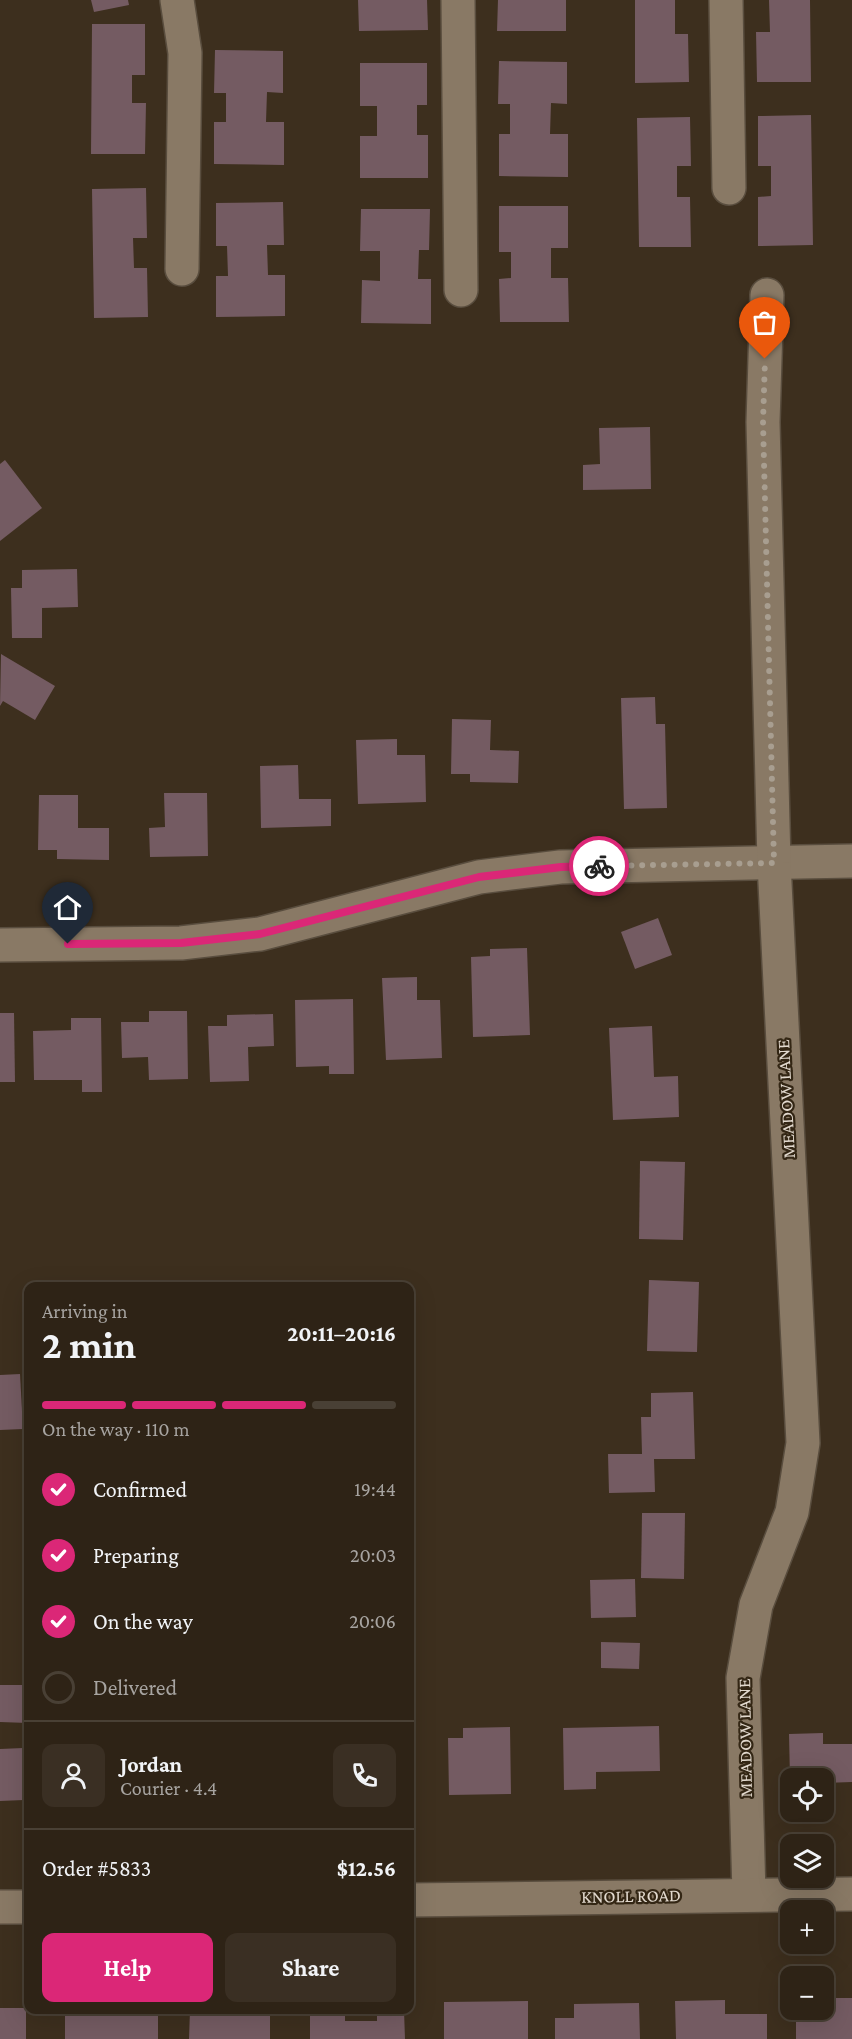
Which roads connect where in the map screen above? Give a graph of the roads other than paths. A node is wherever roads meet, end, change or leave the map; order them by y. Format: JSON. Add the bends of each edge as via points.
{"nodes":[{"id":1,"x":177,"y":0,"type":"edge"},
{"id":2,"x":458,"y":0,"type":"edge"},
{"id":3,"x":726,"y":0,"type":"edge"},
{"id":4,"x":729,"y":188,"type":"dead end"},
{"id":5,"x":182,"y":269,"type":"dead end"},
{"id":6,"x":461,"y":290,"type":"dead end"},
{"id":7,"x":767,"y":296,"type":"dead end"},
{"id":8,"x":852,"y":861,"type":"edge"},
{"id":9,"x":774,"y":863,"type":"junction"},
{"id":10,"x":0,"y":945,"type":"edge"},
{"id":11,"x":749,"y":1894,"type":"junction"},
{"id":12,"x":852,"y":1894,"type":"edge"},
{"id":13,"x":414,"y":1900,"type":"edge"},
{"id":14,"x":0,"y":1907,"type":"edge"},
{"id":15,"x":24,"y":1907,"type":"edge"}],
"edges":[{"from":1,"to":5,"type":"street","via":[[185,53]]},
{"from":2,"to":6,"type":"street"},
{"from":3,"to":4,"type":"street"},
{"from":7,"to":9,"type":"street","name":"MEADOW LANE","via":[[763,422]]},
{"from":8,"to":9,"type":"street"},
{"from":9,"to":10,"type":"street","via":[[561,867],[479,877],[260,934],[181,943]]},
{"from":9,"to":11,"type":"street","name":"MEADOW LANE","via":[[804,1443],[792,1512],[756,1605],[743,1678]]},
{"from":11,"to":12,"type":"street","name":"KNOLL ROAD"},
{"from":11,"to":13,"type":"street","name":"KNOLL ROAD"},
{"from":14,"to":15,"type":"street"}]}
